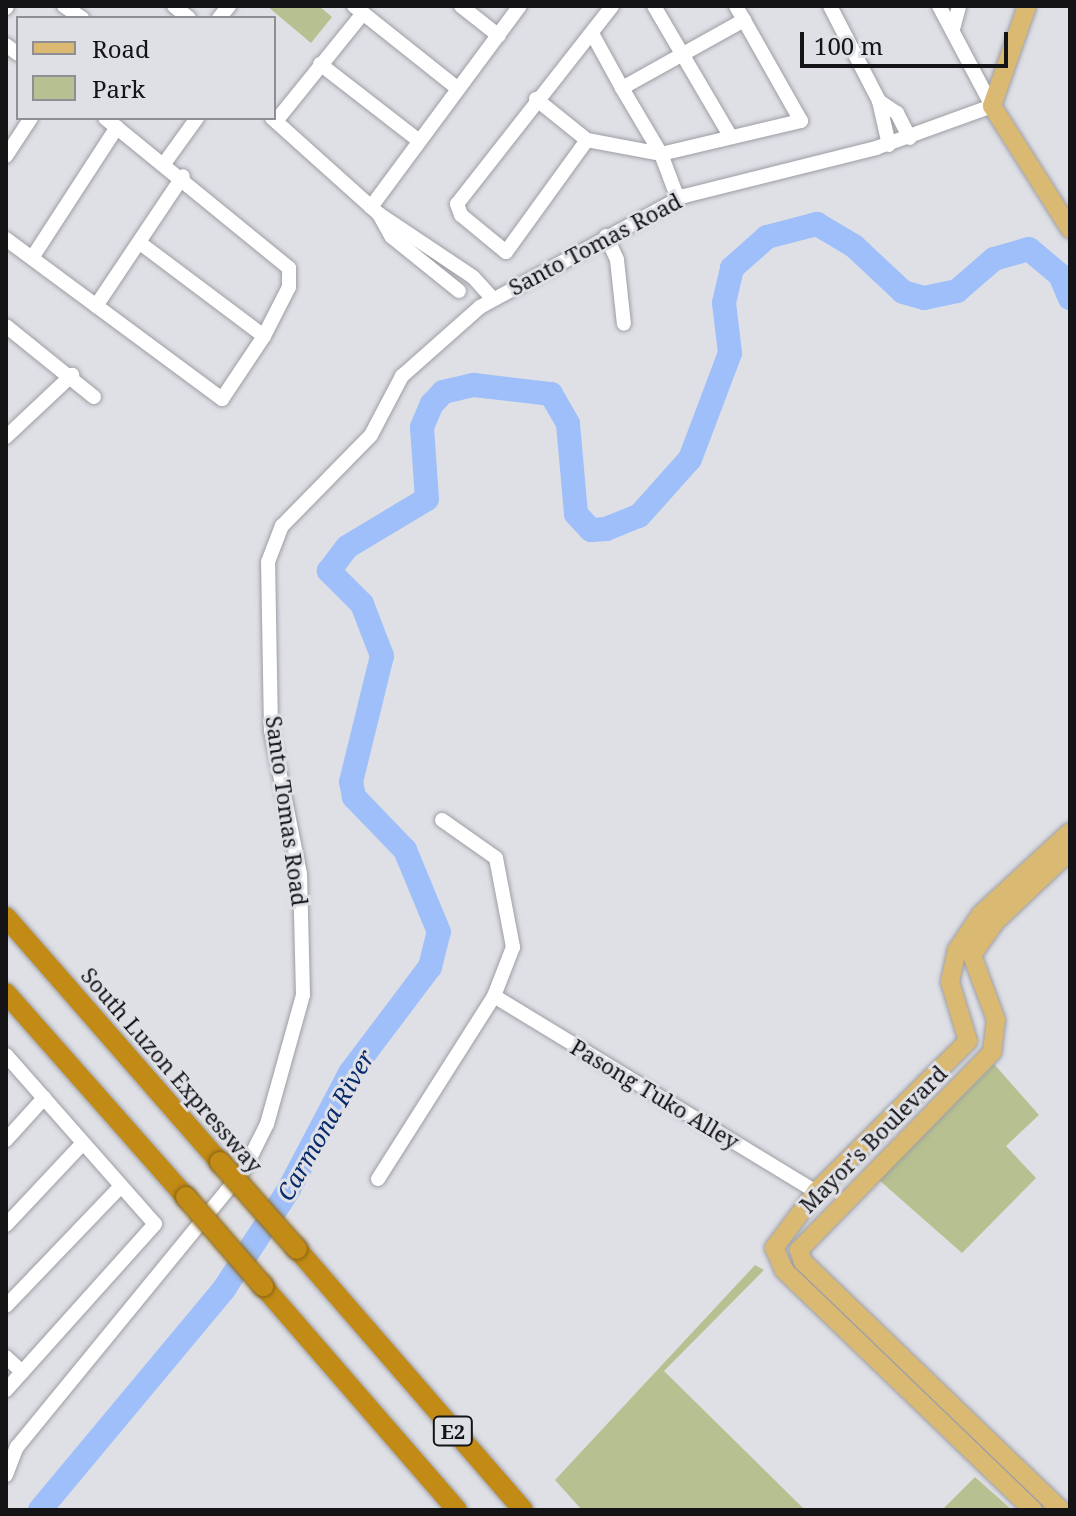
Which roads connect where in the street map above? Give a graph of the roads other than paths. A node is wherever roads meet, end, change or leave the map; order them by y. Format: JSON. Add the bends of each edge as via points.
{"nodes":[{"id":1,"x":461,"y":6,"type":"edge"},
{"id":2,"x":520,"y":6,"type":"edge"},
{"id":3,"x":612,"y":6,"type":"edge"},
{"id":4,"x":654,"y":6,"type":"edge"},
{"id":5,"x":736,"y":6,"type":"edge"},
{"id":6,"x":830,"y":6,"type":"edge"},
{"id":7,"x":939,"y":6,"type":"edge"},
{"id":8,"x":959,"y":6,"type":"edge"},
{"id":9,"x":1027,"y":6,"type":"edge"},
{"id":10,"x":359,"y":10,"type":"edge"},
{"id":11,"x":744,"y":20,"type":"junction"},
{"id":12,"x":953,"y":29,"type":"junction"},
{"id":13,"x":499,"y":36,"type":"junction"},
{"id":14,"x":594,"y":37,"type":"junction"},
{"id":15,"x":682,"y":54,"type":"junction"},
{"id":16,"x":320,"y":64,"type":"junction"},
{"id":17,"x":457,"y":88,"type":"junction"},
{"id":18,"x":622,"y":88,"type":"junction"},
{"id":19,"x":536,"y":99,"type":"junction"},
{"id":20,"x":879,"y":101,"type":"junction"},
{"id":21,"x":992,"y":106,"type":"junction"},
{"id":22,"x":276,"y":118,"type":"edge"},
{"id":23,"x":30,"y":120,"type":"edge"},
{"id":24,"x":196,"y":120,"type":"edge"},
{"id":25,"x":274,"y":120,"type":"edge"},
{"id":26,"x":111,"y":123,"type":"edge"},
{"id":27,"x":731,"y":137,"type":"junction"},
{"id":28,"x":910,"y":138,"type":"junction"},
{"id":29,"x":418,"y":140,"type":"junction"},
{"id":30,"x":587,"y":140,"type":"junction"},
{"id":31,"x":889,"y":145,"type":"junction"},
{"id":32,"x":661,"y":154,"type":"junction"},
{"id":33,"x":6,"y":156,"type":"edge"},
{"id":34,"x":166,"y":161,"type":"junction"},
{"id":35,"x":183,"y":176,"type":"junction"},
{"id":36,"x":678,"y":199,"type":"junction"},
{"id":37,"x":375,"y":210,"type":"junction"},
{"id":38,"x":1070,"y":229,"type":"edge"},
{"id":39,"x":606,"y":236,"type":"junction"},
{"id":40,"x":6,"y":239,"type":"edge"},
{"id":41,"x":140,"y":243,"type":"junction"},
{"id":42,"x":446,"y":257,"type":"junction"},
{"id":43,"x":32,"y":258,"type":"junction"},
{"id":44,"x":435,"y":271,"type":"junction"},
{"id":45,"x":486,"y":303,"type":"junction"},
{"id":46,"x":96,"y":306,"type":"junction"},
{"id":47,"x":624,"y":324,"type":"dead end"},
{"id":48,"x":6,"y":326,"type":"edge"},
{"id":49,"x":264,"y":336,"type":"junction"},
{"id":50,"x":72,"y":375,"type":"junction"},
{"id":51,"x":94,"y":397,"type":"dead end"},
{"id":52,"x":7,"y":434,"type":"edge"},
{"id":53,"x":442,"y":820,"type":"dead end"},
{"id":54,"x":1070,"y":832,"type":"edge"},
{"id":55,"x":1070,"y":851,"type":"edge"},
{"id":56,"x":6,"y":917,"type":"edge"},
{"id":57,"x":6,"y":993,"type":"edge"},
{"id":58,"x":494,"y":996,"type":"junction"},
{"id":59,"x":7,"y":1058,"type":"edge"},
{"id":60,"x":44,"y":1098,"type":"junction"},
{"id":61,"x":6,"y":1140,"type":"edge"},
{"id":62,"x":83,"y":1143,"type":"junction"},
{"id":63,"x":378,"y":1179,"type":"dead end"},
{"id":64,"x":121,"y":1186,"type":"junction"},
{"id":65,"x":816,"y":1192,"type":"junction"},
{"id":66,"x":6,"y":1225,"type":"edge"},
{"id":67,"x":6,"y":1306,"type":"edge"},
{"id":68,"x":6,"y":1357,"type":"edge"},
{"id":69,"x":22,"y":1372,"type":"junction"},
{"id":70,"x":6,"y":1390,"type":"edge"},
{"id":71,"x":6,"y":1436,"type":"edge"},
{"id":72,"x":17,"y":1447,"type":"junction"},
{"id":73,"x":6,"y":1475,"type":"edge"},
{"id":74,"x":457,"y":1510,"type":"edge"},
{"id":75,"x":523,"y":1510,"type":"edge"},
{"id":76,"x":1033,"y":1510,"type":"edge"},
{"id":77,"x":1061,"y":1510,"type":"edge"}],
"edges":[{"from":1,"to":13,"type":"street"},
{"from":2,"to":13,"type":"street"},
{"from":3,"to":14,"type":"street"},
{"from":4,"to":15,"type":"street"},
{"from":5,"to":11,"type":"street"},
{"from":6,"to":20,"type":"street"},
{"from":7,"to":12,"type":"street"},
{"from":8,"to":12,"type":"street"},
{"from":9,"to":21,"type":"main road"},
{"from":10,"to":16,"type":"street"},
{"from":10,"to":17,"type":"street"},
{"from":11,"to":15,"type":"street"},
{"from":11,"to":27,"type":"street","via":[[801,121]]},
{"from":12,"to":21,"type":"street"},
{"from":13,"to":17,"type":"street"},
{"from":14,"to":18,"type":"street"},
{"from":14,"to":19,"type":"street"},
{"from":15,"to":18,"type":"street"},
{"from":15,"to":27,"type":"street"},
{"from":16,"to":22,"type":"street"},
{"from":16,"to":29,"type":"street"},
{"from":17,"to":29,"type":"street"},
{"from":18,"to":32,"type":"street"},
{"from":19,"to":30,"type":"street"},
{"from":19,"to":30,"type":"street","via":[[457,204],[506,252]]},
{"from":20,"to":28,"type":"street","via":[[897,113]]},
{"from":20,"to":31,"type":"street"},
{"from":21,"to":28,"type":"street","name":"Santo Tomas Road"},
{"from":21,"to":38,"type":"main road"},
{"from":23,"to":33,"type":"street"},
{"from":24,"to":34,"type":"street"},
{"from":25,"to":37,"type":"street"},
{"from":26,"to":34,"type":"street"},
{"from":26,"to":43,"type":"street"},
{"from":27,"to":32,"type":"street"},
{"from":28,"to":31,"type":"street","name":"Santo Tomas Road"},
{"from":29,"to":37,"type":"street"},
{"from":30,"to":32,"type":"street"},
{"from":31,"to":36,"type":"street","name":"Santo Tomas Road"},
{"from":32,"to":36,"type":"street"},
{"from":34,"to":35,"type":"street"},
{"from":35,"to":41,"type":"street"},
{"from":35,"to":49,"type":"street","via":[[289,268],[289,287]]},
{"from":36,"to":39,"type":"street","name":"Santo Tomas Road"},
{"from":37,"to":42,"type":"street"},
{"from":37,"to":44,"type":"street","via":[[392,237]]},
{"from":39,"to":45,"type":"street","name":"Santo Tomas Road"},
{"from":39,"to":47,"type":"street","via":[[617,260]]},
{"from":40,"to":43,"type":"street"},
{"from":41,"to":46,"type":"street"},
{"from":41,"to":49,"type":"street"},
{"from":42,"to":44,"type":"street"},
{"from":42,"to":45,"type":"street","via":[[473,278]]},
{"from":43,"to":46,"type":"street"},
{"from":44,"to":45,"type":"street"},
{"from":45,"to":72,"type":"street","name":"Santo Tomas Road","via":[[402,376],[371,435],[282,526],[268,562],[271,730],[300,874],[303,995],[267,1124],[245,1168]]},
{"from":46,"to":49,"type":"street","via":[[222,399]]},
{"from":48,"to":50,"type":"street"},
{"from":50,"to":51,"type":"street"},
{"from":50,"to":52,"type":"street"},
{"from":53,"to":58,"type":"street","via":[[496,858],[513,947]]},
{"from":54,"to":65,"type":"main road","name":"Mayor's Boulevard","via":[[981,914],[957,950],[950,982],[968,1041]]},
{"from":55,"to":77,"type":"main road","name":"Mayor's Boulevard","via":[[994,923],[972,955],[996,1020],[992,1052],[799,1250],[803,1262]]},
{"from":56,"to":75,"type":"highway","name":"South Luzon Expressway","number":"E2","bridge":true},
{"from":57,"to":74,"type":"highway","number":"E2","bridge":true},
{"from":58,"to":63,"type":"street"},
{"from":58,"to":65,"type":"street","name":"Pasong Tuko Alley"},
{"from":59,"to":60,"type":"street"},
{"from":60,"to":61,"type":"street"},
{"from":60,"to":62,"type":"street"},
{"from":62,"to":64,"type":"street"},
{"from":62,"to":66,"type":"street"},
{"from":64,"to":67,"type":"street"},
{"from":64,"to":69,"type":"street","via":[[155,1224]]},
{"from":65,"to":76,"type":"main road","name":"Mayor's Boulevard","via":[[779,1236],[776,1260]]},
{"from":68,"to":69,"type":"street"},
{"from":69,"to":70,"type":"street"},
{"from":71,"to":72,"type":"street"},
{"from":72,"to":73,"type":"street","name":"Santo Tomas Road"}]}
